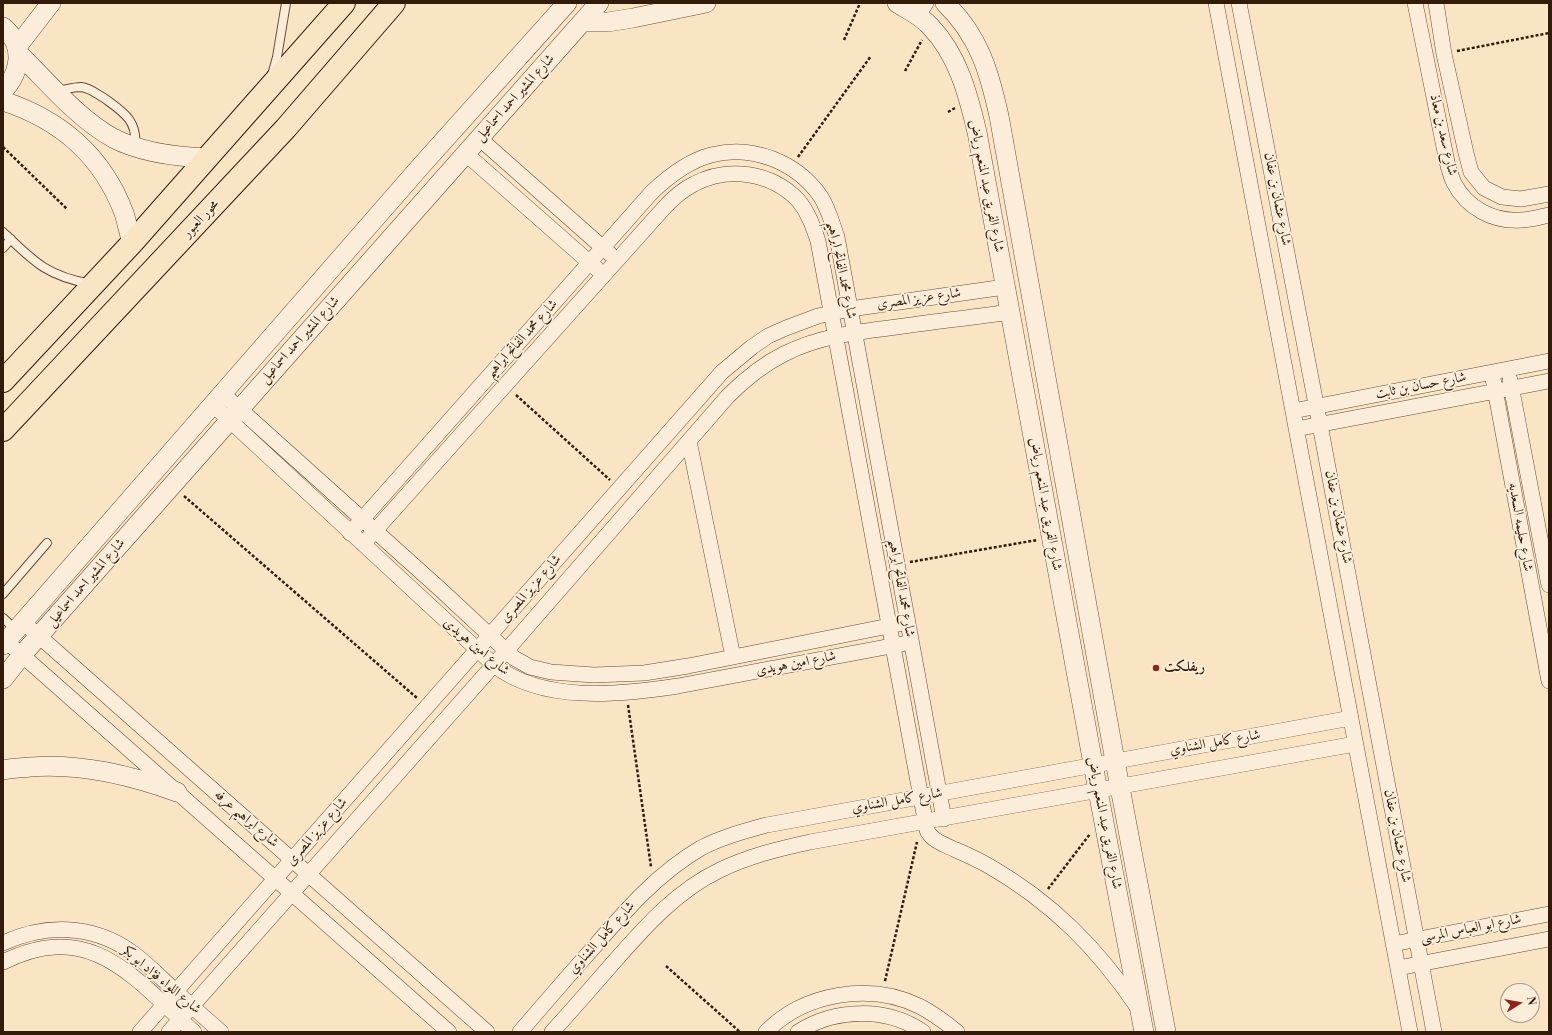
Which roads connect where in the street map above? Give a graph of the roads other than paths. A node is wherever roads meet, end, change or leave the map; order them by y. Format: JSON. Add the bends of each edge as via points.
{"nodes":[{"id":1,"x":51,"y":3,"type":"edge"},
{"id":2,"x":286,"y":3,"type":"edge"},
{"id":3,"x":344,"y":3,"type":"edge"},
{"id":4,"x":394,"y":3,"type":"edge"},
{"id":5,"x":567,"y":3,"type":"edge"},
{"id":6,"x":599,"y":3,"type":"edge"},
{"id":7,"x":706,"y":3,"type":"edge"},
{"id":8,"x":897,"y":3,"type":"edge"},
{"id":9,"x":945,"y":3,"type":"edge"},
{"id":10,"x":1216,"y":3,"type":"edge"},
{"id":11,"x":1239,"y":3,"type":"edge"},
{"id":12,"x":1415,"y":3,"type":"edge"},
{"id":13,"x":1436,"y":3,"type":"edge"},
{"id":14,"x":924,"y":14,"type":"edge"},
{"id":15,"x":582,"y":22,"type":"junction"},
{"id":16,"x":3,"y":27,"type":"edge"},
{"id":17,"x":17,"y":50,"type":"junction"},
{"id":18,"x":268,"y":89,"type":"junction"},
{"id":19,"x":3,"y":91,"type":"edge"},
{"id":20,"x":57,"y":91,"type":"junction"},
{"id":21,"x":3,"y":101,"type":"edge"},
{"id":22,"x":479,"y":138,"type":"junction"},
{"id":23,"x":135,"y":147,"type":"junction"},
{"id":24,"x":465,"y":153,"type":"junction"},
{"id":25,"x":208,"y":158,"type":"junction"},
{"id":26,"x":538,"y":190,"type":"junction"},
{"id":27,"x":1549,"y":194,"type":"edge"},
{"id":28,"x":524,"y":205,"type":"junction"},
{"id":29,"x":1549,"y":215,"type":"edge"},
{"id":30,"x":3,"y":232,"type":"edge"},
{"id":31,"x":11,"y":240,"type":"junction"},
{"id":32,"x":132,"y":243,"type":"junction"},
{"id":33,"x":602,"y":247,"type":"junction"},
{"id":34,"x":3,"y":248,"type":"edge"},
{"id":35,"x":617,"y":260,"type":"junction"},
{"id":36,"x":590,"y":262,"type":"junction"},
{"id":37,"x":604,"y":274,"type":"junction"},
{"id":38,"x":94,"y":284,"type":"junction"},
{"id":39,"x":1005,"y":287,"type":"junction"},
{"id":40,"x":850,"y":309,"type":"junction"},
{"id":41,"x":832,"y":312,"type":"junction"},
{"id":42,"x":1010,"y":312,"type":"junction"},
{"id":43,"x":854,"y":332,"type":"junction"},
{"id":44,"x":836,"y":336,"type":"junction"},
{"id":45,"x":1549,"y":362,"type":"edge"},
{"id":46,"x":1508,"y":370,"type":"junction"},
{"id":47,"x":1492,"y":372,"type":"junction"},
{"id":48,"x":3,"y":381,"type":"edge"},
{"id":49,"x":1549,"y":381,"type":"edge"},
{"id":50,"x":1512,"y":389,"type":"junction"},
{"id":51,"x":1496,"y":392,"type":"junction"},
{"id":52,"x":218,"y":400,"type":"junction"},
{"id":53,"x":1317,"y":406,"type":"junction"},
{"id":54,"x":1293,"y":411,"type":"junction"},
{"id":55,"x":234,"y":414,"type":"junction"},
{"id":56,"x":1320,"y":425,"type":"junction"},
{"id":57,"x":3,"y":430,"type":"edge"},
{"id":58,"x":1296,"y":430,"type":"junction"},
{"id":59,"x":689,"y":441,"type":"junction"},
{"id":60,"x":405,"y":471,"type":"junction"},
{"id":61,"x":418,"y":483,"type":"junction"},
{"id":62,"x":362,"y":519,"type":"junction"},
{"id":63,"x":375,"y":531,"type":"junction"},
{"id":64,"x":350,"y":532,"type":"junction"},
{"id":65,"x":47,"y":543,"type":"dead end"},
{"id":66,"x":363,"y":544,"type":"junction"},
{"id":67,"x":1549,"y":585,"type":"edge"},
{"id":68,"x":441,"y":590,"type":"junction"},
{"id":69,"x":3,"y":594,"type":"edge"},
{"id":70,"x":427,"y":604,"type":"junction"},
{"id":71,"x":908,"y":622,"type":"junction"},
{"id":72,"x":889,"y":626,"type":"junction"},
{"id":73,"x":10,"y":631,"type":"edge"},
{"id":74,"x":39,"y":636,"type":"junction"},
{"id":75,"x":489,"y":636,"type":"junction"},
{"id":76,"x":911,"y":642,"type":"junction"},
{"id":77,"x":893,"y":646,"type":"junction"},
{"id":78,"x":477,"y":650,"type":"junction"},
{"id":79,"x":506,"y":651,"type":"junction"},
{"id":80,"x":22,"y":655,"type":"junction"},
{"id":81,"x":733,"y":657,"type":"junction"},
{"id":82,"x":494,"y":664,"type":"junction"},
{"id":83,"x":3,"y":679,"type":"edge"},
{"id":84,"x":1549,"y":681,"type":"edge"},
{"id":85,"x":1351,"y":718,"type":"junction"},
{"id":86,"x":1355,"y":744,"type":"junction"},
{"id":87,"x":1115,"y":761,"type":"junction"},
{"id":88,"x":1093,"y":765,"type":"junction"},
{"id":89,"x":3,"y":770,"type":"edge"},
{"id":90,"x":1120,"y":787,"type":"junction"},
{"id":91,"x":1098,"y":791,"type":"junction"},
{"id":92,"x":177,"y":792,"type":"junction"},
{"id":93,"x":939,"y":794,"type":"junction"},
{"id":94,"x":921,"y":797,"type":"junction"},
{"id":95,"x":944,"y":819,"type":"junction"},
{"id":96,"x":923,"y":823,"type":"junction"},
{"id":97,"x":292,"y":860,"type":"junction"},
{"id":98,"x":308,"y":874,"type":"junction"},
{"id":99,"x":275,"y":879,"type":"junction"},
{"id":100,"x":292,"y":893,"type":"junction"},
{"id":101,"x":1549,"y":914,"type":"edge"},
{"id":102,"x":1549,"y":939,"type":"edge"},
{"id":103,"x":1416,"y":940,"type":"junction"},
{"id":104,"x":3,"y":943,"type":"edge"},
{"id":105,"x":1394,"y":944,"type":"junction"},
{"id":106,"x":3,"y":962,"type":"edge"},
{"id":107,"x":1420,"y":963,"type":"junction"},
{"id":108,"x":1398,"y":968,"type":"junction"},
{"id":109,"x":176,"y":992,"type":"junction"},
{"id":110,"x":164,"y":1005,"type":"junction"},
{"id":111,"x":192,"y":1006,"type":"junction"},
{"id":112,"x":1141,"y":1011,"type":"junction"},
{"id":113,"x":180,"y":1019,"type":"junction"},
{"id":114,"x":140,"y":1032,"type":"edge"},
{"id":115,"x":169,"y":1032,"type":"edge"},
{"id":116,"x":194,"y":1032,"type":"edge"},
{"id":117,"x":221,"y":1032,"type":"edge"},
{"id":118,"x":449,"y":1032,"type":"edge"},
{"id":119,"x":487,"y":1032,"type":"edge"},
{"id":120,"x":520,"y":1032,"type":"edge"},
{"id":121,"x":552,"y":1032,"type":"edge"},
{"id":122,"x":766,"y":1032,"type":"edge"},
{"id":123,"x":798,"y":1032,"type":"edge"},
{"id":124,"x":923,"y":1032,"type":"edge"},
{"id":125,"x":957,"y":1032,"type":"edge"},
{"id":126,"x":1144,"y":1032,"type":"edge"},
{"id":127,"x":1166,"y":1032,"type":"edge"},
{"id":128,"x":1410,"y":1032,"type":"edge"},
{"id":129,"x":1434,"y":1032,"type":"edge"}],
"edges":[{"from":1,"to":17,"type":"street"},
{"from":2,"to":18,"type":"lane","via":[[277,57]]},
{"from":3,"to":18,"type":"highway"},
{"from":4,"to":57,"type":"highway","name":"محور العبور","via":[[286,128]]},
{"from":5,"to":52,"type":"street","name":"شارع المشير احمد اسماعيل"},
{"from":6,"to":15,"type":"street","name":"شارع المشير احمد اسماعيل"},
{"from":7,"to":15,"type":"street","via":[[608,22]]},
{"from":8,"to":14,"type":"street","name":"شارع الفريق عبد المنعم رياض"},
{"from":9,"to":87,"type":"street","name":"شارع الفريق عبد المنعم رياض","via":[[977,44],[991,78]]},
{"from":10,"to":54,"type":"street","name":"شارع عثمان بن عفان"},
{"from":11,"to":53,"type":"street","name":"شارع عثمان بن عفان"},
{"from":12,"to":29,"type":"street","name":"شارع سعد بن معاذ","via":[[1447,162],[1454,183],[1466,200],[1482,213],[1501,219],[1522,220]]},
{"from":13,"to":27,"type":"street","name":"شارع سعد بن معاذ","via":[[1444,54],[1471,172],[1484,188],[1502,197],[1522,199]]},
{"from":14,"to":39,"type":"street","name":"شارع الفريق عبد المنعم رياض","via":[[947,46],[961,75],[969,100]]},
{"from":15,"to":22,"type":"street","name":"شارع المشير احمد اسماعيل"},
{"from":16,"to":17,"type":"street","via":[[12,37]]},
{"from":17,"to":19,"type":"street","via":[[18,67],[13,80]]},
{"from":17,"to":20,"type":"street"},
{"from":18,"to":25,"type":"highway"},
{"from":20,"to":23,"type":"street","via":[[95,126],[113,138]]},
{"from":20,"to":23,"type":"lane","via":[[82,87],[90,89],[118,108],[131,121],[136,138]]},
{"from":21,"to":32,"type":"street","via":[[25,108],[52,122],[76,140],[96,162],[112,187],[124,214]]},
{"from":22,"to":24,"type":"street","name":"شارع المشير احمد اسماعيل"},
{"from":22,"to":26,"type":"street"},
{"from":23,"to":25,"type":"street","via":[[171,156]]},
{"from":24,"to":28,"type":"street"},
{"from":24,"to":55,"type":"street","name":"شارع المشير احمد اسماعيل"},
{"from":25,"to":32,"type":"highway"},
{"from":26,"to":28,"type":"street"},
{"from":26,"to":33,"type":"street"},
{"from":28,"to":36,"type":"street"},
{"from":30,"to":31,"type":"lane"},
{"from":31,"to":34,"type":"lane"},
{"from":31,"to":38,"type":"lane","via":[[32,260],[51,272],[72,280]]},
{"from":32,"to":38,"type":"highway"},
{"from":33,"to":35,"type":"street"},
{"from":33,"to":36,"type":"street","name":"شارع محمد الفاتح ابراهيم"},
{"from":33,"to":40,"type":"street","name":"شارع محمد الفاتح ابراهيم","via":[[652,192],[688,164],[711,155],[736,152],[760,154],[791,168],[807,181],[820,197],[829,213],[837,237]]},
{"from":35,"to":37,"type":"street","name":"شارع محمد الفاتح ابراهيم"},
{"from":35,"to":41,"type":"street","name":"شارع محمد الفاتح ابراهيم","via":[[663,208],[694,184],[715,176],[738,173],[760,177],[781,186],[798,200],[811,219]]},
{"from":36,"to":37,"type":"street"},
{"from":36,"to":60,"type":"street","name":"شارع محمد الفاتح ابراهيم"},
{"from":37,"to":61,"type":"street","name":"شارع محمد الفاتح ابراهيم"},
{"from":38,"to":48,"type":"highway"},
{"from":39,"to":40,"type":"street","name":"شارع عزيز المصرى"},
{"from":39,"to":42,"type":"street","name":"شارع الفريق عبد المنعم رياض"},
{"from":40,"to":41,"type":"street","name":"شارع عزيز المصرى"},
{"from":40,"to":43,"type":"street","name":"شارع محمد الفاتح ابراهيم"},
{"from":41,"to":44,"type":"street","name":"شارع محمد الفاتح ابراهيم"},
{"from":41,"to":75,"type":"street","name":"شارع عزيز المصرى","via":[[768,336],[722,372]]},
{"from":42,"to":43,"type":"street","name":"شارع عزيز المصرى"},
{"from":42,"to":88,"type":"street","name":"شارع الفريق عبد المنعم رياض"},
{"from":43,"to":44,"type":"street","name":"شارع عزيز المصرى"},
{"from":43,"to":71,"type":"street","name":"شارع محمد الفاتح ابراهيم"},
{"from":44,"to":59,"type":"street","name":"شارع عزيز المصرى","via":[[784,353],[764,365],[740,385]]},
{"from":44,"to":72,"type":"street","name":"شارع محمد الفاتح ابراهيم"},
{"from":45,"to":46,"type":"street","name":"شارع حسان بن ثابت"},
{"from":46,"to":47,"type":"street","name":"شارع حسان بن ثابت"},
{"from":46,"to":50,"type":"street","name":"شارع حليمه السعديه"},
{"from":47,"to":51,"type":"street","name":"شارع حليمه السعديه"},
{"from":47,"to":53,"type":"street","name":"شارع حسان بن ثابت"},
{"from":49,"to":50,"type":"street","name":"شارع حسان بن ثابت"},
{"from":50,"to":51,"type":"street","name":"شارع حسان بن ثابت"},
{"from":50,"to":67,"type":"street","name":"شارع حليمه السعديه"},
{"from":51,"to":56,"type":"street","name":"شارع حسان بن ثابت"},
{"from":51,"to":84,"type":"street","name":"شارع حليمه السعديه"},
{"from":52,"to":55,"type":"street","name":"شارع امين هويدى"},
{"from":52,"to":73,"type":"street","name":"شارع المشير احمد اسماعيل"},
{"from":53,"to":54,"type":"street","name":"شارع حسان بن ثابت"},
{"from":53,"to":56,"type":"street","name":"شارع عثمان بن عفان"},
{"from":54,"to":58,"type":"street","name":"شارع عثمان بن عفان"},
{"from":55,"to":62,"type":"street","name":"شارع امين هويدى"},
{"from":55,"to":64,"type":"street","name":"شارع امين هويدى"},
{"from":55,"to":74,"type":"street","name":"شارع المشير احمد اسماعيل"},
{"from":56,"to":58,"type":"street","name":"شارع حسان بن ثابت"},
{"from":56,"to":103,"type":"street","name":"شارع عثمان بن عفان"},
{"from":58,"to":85,"type":"street","name":"شارع عثمان بن عفان"},
{"from":59,"to":79,"type":"street","name":"شارع عزيز المصرى"},
{"from":59,"to":81,"type":"street"},
{"from":60,"to":61,"type":"street"},
{"from":60,"to":62,"type":"street","name":"شارع محمد الفاتح ابراهيم"},
{"from":61,"to":63,"type":"street","name":"شارع محمد الفاتح ابراهيم"},
{"from":62,"to":63,"type":"street","name":"شارع امين هويدى"},
{"from":62,"to":64,"type":"street","name":"شارع محمد الفاتح ابراهيم"},
{"from":63,"to":66,"type":"street","name":"شارع محمد الفاتح ابراهيم"},
{"from":63,"to":68,"type":"street","name":"شارع امين هويدى"},
{"from":64,"to":66,"type":"street","name":"شارع امين هويدى"},
{"from":65,"to":69,"type":"lane"},
{"from":66,"to":70,"type":"street","name":"شارع امين هويدى"},
{"from":68,"to":70,"type":"street"},
{"from":68,"to":75,"type":"street","name":"شارع امين هويدى"},
{"from":70,"to":78,"type":"street","name":"شارع امين هويدى"},
{"from":71,"to":72,"type":"street","name":"شارع امين هويدى"},
{"from":71,"to":76,"type":"street","name":"شارع محمد الفاتح ابراهيم"},
{"from":72,"to":77,"type":"street","name":"شارع محمد الفاتح ابراهيم"},
{"from":72,"to":81,"type":"street","name":"شارع امين هويدى"},
{"from":73,"to":74,"type":"street","name":"شارع ابراهيم عرفه"},
{"from":73,"to":80,"type":"street","name":"شارع ابراهيم عرفه"},
{"from":74,"to":80,"type":"street","name":"شارع المشير احمد اسماعيل"},
{"from":74,"to":97,"type":"street","name":"شارع ابراهيم عرفه"},
{"from":75,"to":78,"type":"street","name":"شارع عزيز المصرى"},
{"from":75,"to":79,"type":"street","name":"شارع امين هويدى"},
{"from":76,"to":77,"type":"street","name":"شارع امين هويدى"},
{"from":76,"to":93,"type":"street","name":"شارع محمد الفاتح ابراهيم"},
{"from":77,"to":82,"type":"street","name":"شارع امين هويدى","via":[[678,686],[626,693],[560,691],[526,683],[504,673]]},
{"from":77,"to":94,"type":"street","name":"شارع محمد الفاتح ابراهيم"},
{"from":78,"to":82,"type":"street","name":"شارع امين هويدى"},
{"from":78,"to":97,"type":"street","name":"شارع عزيز المصرى"},
{"from":79,"to":81,"type":"street","name":"شارع امين هويدى","via":[[522,663],[540,670],[594,675],[644,673]]},
{"from":79,"to":82,"type":"street","name":"شارع عزيز المصرى"},
{"from":80,"to":83,"type":"street","name":"شارع المشير احمد اسماعيل"},
{"from":80,"to":92,"type":"street","name":"شارع ابراهيم عرفه"},
{"from":82,"to":98,"type":"street","name":"شارع عزيز المصرى"},
{"from":85,"to":86,"type":"street","name":"شارع عثمان بن عفان"},
{"from":85,"to":87,"type":"street","name":"شارع كامل الشناوي"},
{"from":86,"to":90,"type":"street","name":"شارع كامل الشناوي"},
{"from":86,"to":105,"type":"street","name":"شارع عثمان بن عفان"},
{"from":87,"to":88,"type":"street","name":"شارع كامل الشناوي"},
{"from":87,"to":90,"type":"street","name":"شارع الفريق عبد المنعم رياض"},
{"from":88,"to":91,"type":"street","name":"شارع الفريق عبد المنعم رياض"},
{"from":88,"to":93,"type":"street","name":"شارع كامل الشناوي"},
{"from":89,"to":92,"type":"street","via":[[42,766],[77,767],[145,780]]},
{"from":90,"to":91,"type":"street","name":"شارع كامل الشناوي"},
{"from":90,"to":127,"type":"street","name":"شارع الفريق عبد المنعم رياض"},
{"from":91,"to":95,"type":"street","name":"شارع كامل الشناوي"},
{"from":91,"to":112,"type":"street","name":"شارع الفريق عبد المنعم رياض"},
{"from":92,"to":99,"type":"street","name":"شارع ابراهيم عرفه"},
{"from":93,"to":94,"type":"street","name":"شارع كامل الشناوي"},
{"from":93,"to":95,"type":"street","name":"شارع محمد الفاتح ابراهيم"},
{"from":94,"to":96,"type":"street","name":"شارع محمد الفاتح ابراهيم"},
{"from":94,"to":120,"type":"street","name":"شارع كامل الشناوي","via":[[767,825],[734,834],[702,848],[673,866],[622,914]]},
{"from":95,"to":96,"type":"street","name":"شارع كامل الشناوي"},
{"from":96,"to":112,"type":"street","name":"شارع محمد الفاتح ابراهيم","via":[[930,837],[973,857],[1007,877],[1069,924],[1095,951]]},
{"from":96,"to":121,"type":"street","name":"شارع كامل الشناوي","via":[[778,849],[718,871],[691,887],[643,929]]},
{"from":97,"to":98,"type":"street","name":"شارع ابراهيم عرفه"},
{"from":97,"to":99,"type":"street","name":"شارع عزيز المصرى"},
{"from":98,"to":100,"type":"street","name":"شارع عزيز المصرى"},
{"from":98,"to":119,"type":"street","name":"شارع ابراهيم عرفه"},
{"from":99,"to":100,"type":"street","name":"شارع ابراهيم عرفه"},
{"from":99,"to":109,"type":"street","name":"شارع عزيز المصرى"},
{"from":100,"to":111,"type":"street","name":"شارع عزيز المصرى"},
{"from":100,"to":118,"type":"street","name":"شارع ابراهيم عرفه"},
{"from":101,"to":103,"type":"street","name":"شارع ابو العباس المرسى"},
{"from":102,"to":107,"type":"street","name":"شارع ابو العباس المرسى"},
{"from":103,"to":105,"type":"street","name":"شارع ابو العباس المرسى"},
{"from":103,"to":107,"type":"street","name":"شارع عثمان بن عفان"},
{"from":104,"to":109,"type":"street","name":"شارع اللواء فؤاد ابو بكر","via":[[20,935],[42,930],[66,929],[89,932],[131,951]]},
{"from":105,"to":108,"type":"street","name":"شارع عثمان بن عفان"},
{"from":106,"to":110,"type":"street","name":"شارع اللواء فؤاد ابو بكر","via":[[42,948],[64,946],[86,950],[107,958],[125,970]]},
{"from":107,"to":108,"type":"street","name":"شارع ابو العباس المرسى"},
{"from":107,"to":129,"type":"street","name":"شارع عثمان بن عفان"},
{"from":108,"to":128,"type":"street","name":"شارع عثمان بن عفان"},
{"from":109,"to":110,"type":"street","name":"شارع عزيز المصرى"},
{"from":109,"to":111,"type":"street","name":"شارع اللواء فؤاد ابو بكر"},
{"from":110,"to":113,"type":"street","name":"شارع اللواء فؤاد ابو بكر"},
{"from":110,"to":114,"type":"street","name":"شارع عزيز المصرى"},
{"from":111,"to":113,"type":"street","name":"شارع عزيز المصرى"},
{"from":111,"to":117,"type":"street","name":"شارع اللواء فؤاد ابو بكر"},
{"from":112,"to":126,"type":"street","name":"شارع الفريق عبد المنعم رياض"},
{"from":113,"to":115,"type":"street","name":"شارع عزيز المصرى"},
{"from":113,"to":116,"type":"street","name":"شارع اللواء فؤاد ابو بكر"},
{"from":122,"to":125,"type":"street","via":[[789,1013],[808,1004],[848,994],[896,997],[918,1005],[939,1017]]},
{"from":123,"to":124,"type":"street","via":[[826,1019],[848,1014],[895,1018]]}]}
